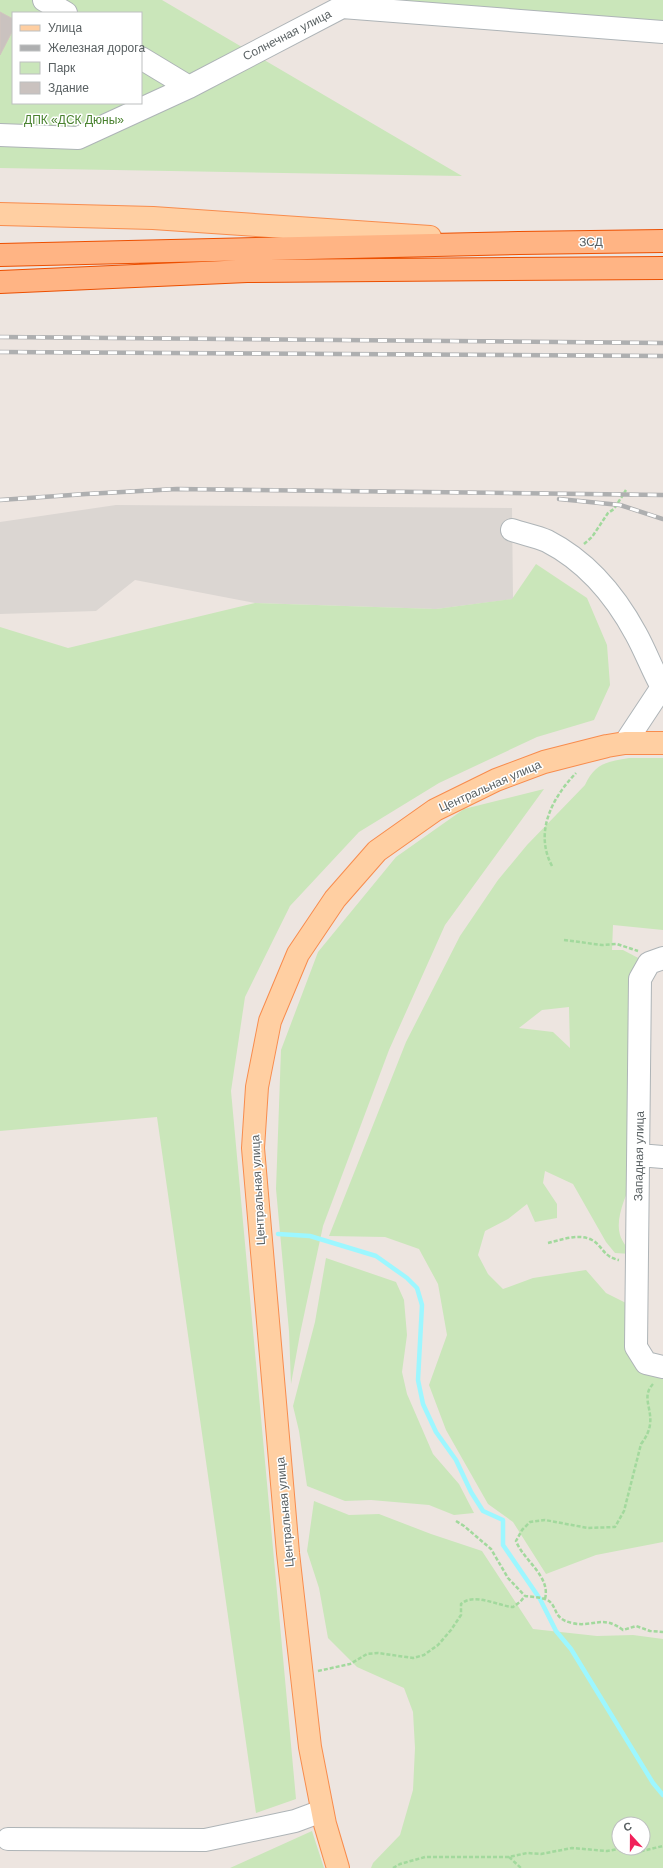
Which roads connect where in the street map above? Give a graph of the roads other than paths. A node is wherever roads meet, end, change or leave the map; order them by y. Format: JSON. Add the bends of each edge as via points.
{"nodes":[{"id":1,"x":44,"y":0,"type":"edge"},
{"id":2,"x":337,"y":4,"type":"edge"},
{"id":3,"x":64,"y":12,"type":"edge"},
{"id":4,"x":663,"y":32,"type":"edge"},
{"id":5,"x":142,"y":59,"type":"edge"},
{"id":6,"x":189,"y":87,"type":"junction"},
{"id":7,"x":0,"y":135,"type":"edge"},
{"id":8,"x":0,"y":214,"type":"edge"},
{"id":9,"x":663,"y":241,"type":"edge"},
{"id":10,"x":519,"y":243,"type":"junction"},
{"id":11,"x":0,"y":255,"type":"edge"},
{"id":12,"x":663,"y":268,"type":"edge"},
{"id":13,"x":0,"y":282,"type":"edge"},
{"id":14,"x":512,"y":530,"type":"dead end"},
{"id":15,"x":662,"y":688,"type":"edge"},
{"id":16,"x":663,"y":743,"type":"edge"},
{"id":17,"x":625,"y":744,"type":"junction"},
{"id":18,"x":663,"y":958,"type":"edge"},
{"id":19,"x":639,"y":1155,"type":"junction"},
{"id":20,"x":663,"y":1157,"type":"edge"},
{"id":21,"x":654,"y":1365,"type":"edge"},
{"id":22,"x":322,"y":1811,"type":"junction"},
{"id":23,"x":8,"y":1839,"type":"dead end"},
{"id":24,"x":338,"y":1868,"type":"edge"}],
"edges":[{"from":1,"to":3,"type":"street"},
{"from":2,"to":4,"type":"street","name":"Солнечная улица"},
{"from":2,"to":6,"type":"street","name":"Солнечная улица"},
{"from":5,"to":6,"type":"street"},
{"from":6,"to":7,"type":"street","name":"Солнечная улица","via":[[78,138]]},
{"from":8,"to":10,"type":"main road","via":[[153,218]]},
{"from":9,"to":10,"type":"highway","name":"ЗСД"},
{"from":10,"to":11,"type":"highway","name":"ЗСД"},
{"from":12,"to":13,"type":"highway","via":[[248,271]]},
{"from":14,"to":15,"type":"street","via":[[546,541],[576,558],[591,571],[637,635]]},
{"from":15,"to":17,"type":"street"},
{"from":16,"to":17,"type":"main road","name":"Центральная улица"},
{"from":17,"to":22,"type":"main road","name":"Центральная улица","via":[[587,750],[544,762],[496,780],[435,810],[377,851],[335,899],[298,954],[270,1021],[257,1087],[253,1148],[288,1553],[310,1747]]},
{"from":18,"to":19,"type":"street","name":"Западная улица","via":[[649,963],[640,979]]},
{"from":19,"to":20,"type":"street"},
{"from":19,"to":21,"type":"street","name":"Западная улица","via":[[636,1347]]},
{"from":22,"to":23,"type":"street","via":[[295,1821],[205,1840]]},
{"from":22,"to":24,"type":"main road","name":"Центральная улица"}]}
